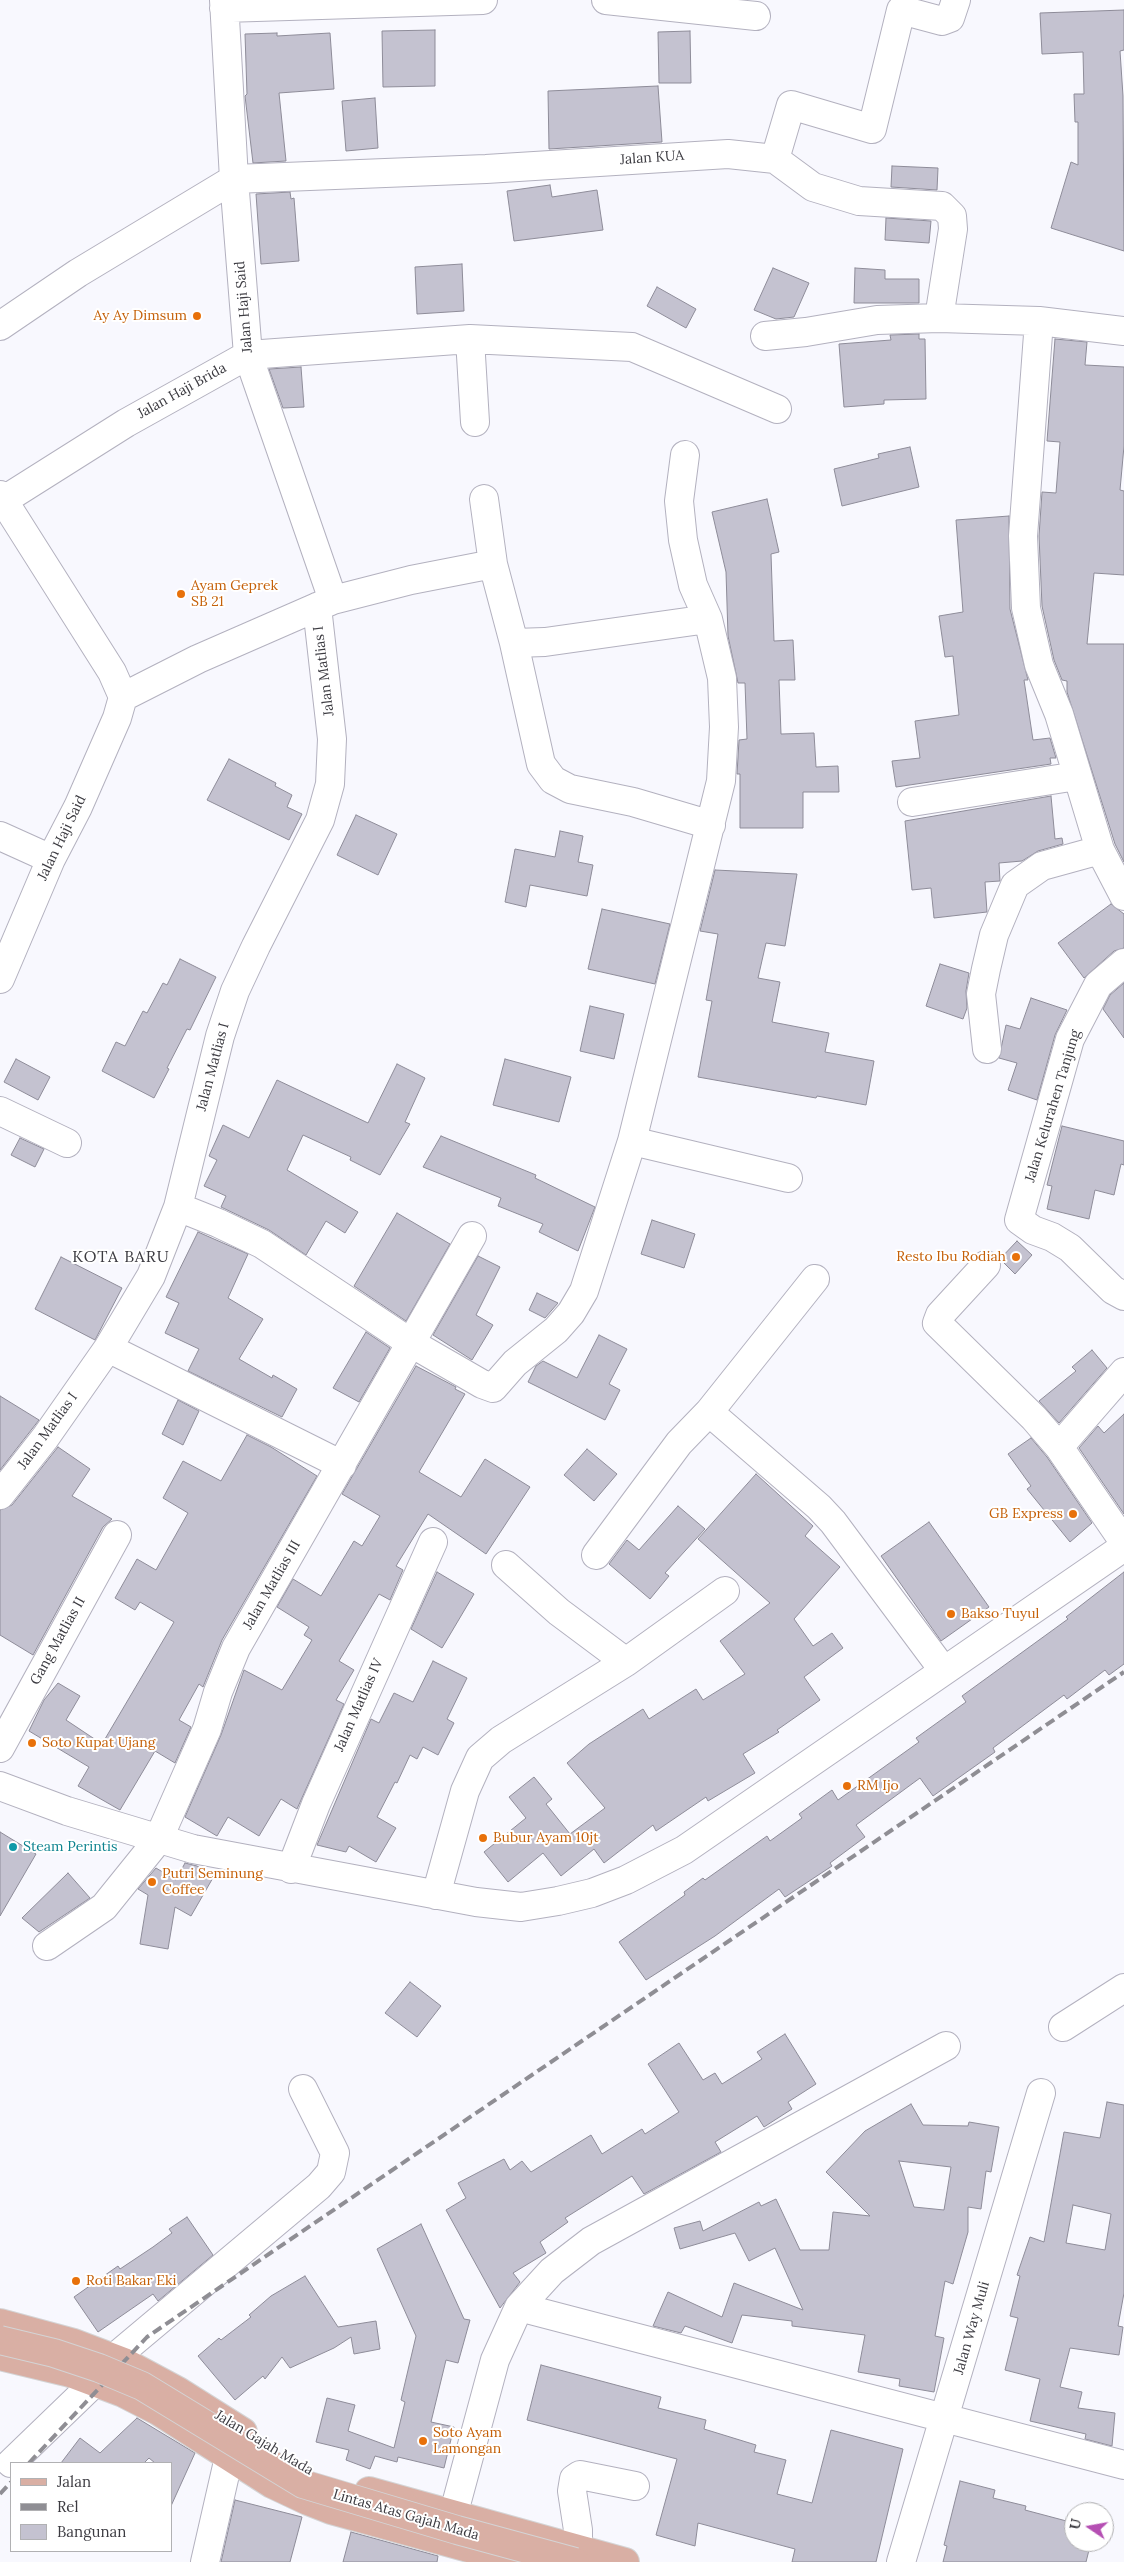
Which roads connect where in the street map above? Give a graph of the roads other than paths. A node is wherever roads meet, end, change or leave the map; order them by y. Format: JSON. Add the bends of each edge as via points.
{"nodes":[{"id":1,"x":483,"y":0,"type":"edge"},
{"id":2,"x":606,"y":0,"type":"edge"},
{"id":3,"x":224,"y":4,"type":"edge"},
{"id":4,"x":955,"y":4,"type":"edge"},
{"id":5,"x":756,"y":16,"type":"dead end"},
{"id":6,"x":775,"y":159,"type":"junction"},
{"id":7,"x":234,"y":179,"type":"junction"},
{"id":8,"x":939,"y":318,"type":"junction"},
{"id":9,"x":1038,"y":321,"type":"junction"},
{"id":10,"x":0,"y":326,"type":"edge"},
{"id":11,"x":1124,"y":331,"type":"edge"},
{"id":12,"x":765,"y":336,"type":"dead end"},
{"id":13,"x":470,"y":339,"type":"junction"},
{"id":14,"x":248,"y":355,"type":"junction"},
{"id":15,"x":777,"y":408,"type":"dead end"},
{"id":16,"x":476,"y":422,"type":"dead end"},
{"id":17,"x":685,"y":455,"type":"dead end"},
{"id":18,"x":2,"y":497,"type":"edge"},
{"id":19,"x":484,"y":499,"type":"dead end"},
{"id":20,"x":493,"y":564,"type":"junction"},
{"id":21,"x":325,"y":603,"type":"junction"},
{"id":22,"x":708,"y":619,"type":"junction"},
{"id":23,"x":514,"y":643,"type":"junction"},
{"id":24,"x":123,"y":697,"type":"junction"},
{"id":25,"x":1077,"y":776,"type":"junction"},
{"id":26,"x":912,"y":802,"type":"dead end"},
{"id":27,"x":711,"y":825,"type":"junction"},
{"id":28,"x":0,"y":836,"type":"edge"},
{"id":29,"x":1100,"y":850,"type":"junction"},
{"id":30,"x":51,"y":859,"type":"junction"},
{"id":31,"x":1124,"y":896,"type":"edge"},
{"id":32,"x":1124,"y":963,"type":"edge"},
{"id":33,"x":0,"y":979,"type":"edge"},
{"id":34,"x":987,"y":1049,"type":"dead end"},
{"id":35,"x":0,"y":1111,"type":"edge"},
{"id":36,"x":632,"y":1141,"type":"junction"},
{"id":37,"x":67,"y":1143,"type":"dead end"},
{"id":38,"x":788,"y":1178,"type":"dead end"},
{"id":39,"x":178,"y":1207,"type":"junction"},
{"id":40,"x":472,"y":1236,"type":"dead end"},
{"id":41,"x":986,"y":1265,"type":"dead end"},
{"id":42,"x":815,"y":1279,"type":"dead end"},
{"id":43,"x":1124,"y":1296,"type":"edge"},
{"id":44,"x":411,"y":1343,"type":"junction"},
{"id":45,"x":108,"y":1348,"type":"junction"},
{"id":46,"x":1124,"y":1372,"type":"edge"},
{"id":47,"x":709,"y":1412,"type":"junction"},
{"id":48,"x":1059,"y":1447,"type":"junction"},
{"id":49,"x":342,"y":1464,"type":"junction"},
{"id":50,"x":0,"y":1495,"type":"edge"},
{"id":51,"x":117,"y":1535,"type":"dead end"},
{"id":52,"x":432,"y":1542,"type":"dead end"},
{"id":53,"x":1124,"y":1542,"type":"edge"},
{"id":54,"x":1124,"y":1547,"type":"edge"},
{"id":55,"x":596,"y":1555,"type":"dead end"},
{"id":56,"x":506,"y":1565,"type":"dead end"},
{"id":57,"x":725,"y":1591,"type":"dead end"},
{"id":58,"x":626,"y":1662,"type":"junction"},
{"id":59,"x":944,"y":1671,"type":"junction"},
{"id":60,"x":0,"y":1748,"type":"edge"},
{"id":61,"x":0,"y":1786,"type":"edge"},
{"id":62,"x":158,"y":1840,"type":"junction"},
{"id":63,"x":291,"y":1869,"type":"junction"},
{"id":64,"x":436,"y":1895,"type":"junction"},
{"id":65,"x":47,"y":1946,"type":"dead end"},
{"id":66,"x":1124,"y":1988,"type":"edge"},
{"id":67,"x":1063,"y":2027,"type":"dead end"},
{"id":68,"x":946,"y":2046,"type":"dead end"},
{"id":69,"x":303,"y":2089,"type":"dead end"},
{"id":70,"x":1041,"y":2093,"type":"dead end"},
{"id":71,"x":519,"y":2307,"type":"junction"},
{"id":72,"x":0,"y":2323,"type":"edge"},
{"id":73,"x":0,"y":2340,"type":"edge"},
{"id":74,"x":0,"y":2356,"type":"edge"},
{"id":75,"x":114,"y":2358,"type":"junction"},
{"id":76,"x":95,"y":2382,"type":"junction"},
{"id":77,"x":944,"y":2420,"type":"junction"},
{"id":78,"x":243,"y":2433,"type":"junction"},
{"id":79,"x":229,"y":2457,"type":"junction"},
{"id":80,"x":12,"y":2462,"type":"edge"},
{"id":81,"x":10,"y":2464,"type":"edge"},
{"id":82,"x":1124,"y":2465,"type":"edge"},
{"id":83,"x":0,"y":2475,"type":"edge"},
{"id":84,"x":635,"y":2486,"type":"dead end"},
{"id":85,"x":454,"y":2513,"type":"junction"},
{"id":86,"x":446,"y":2542,"type":"junction"},
{"id":87,"x":576,"y":2556,"type":"edge"},
{"id":88,"x":204,"y":2561,"type":"edge"},
{"id":89,"x":519,"y":2562,"type":"edge"},
{"id":90,"x":625,"y":2562,"type":"edge"},
{"id":91,"x":901,"y":2562,"type":"edge"}],
"edges":[{"from":1,"to":3,"type":"street"},
{"from":2,"to":5,"type":"street","via":[[686,6]]},
{"from":3,"to":7,"type":"street","name":"Jalan Haji Said"},
{"from":4,"to":6,"type":"street","via":[[950,18],[942,21],[900,10],[872,129],[791,105]]},
{"from":6,"to":7,"type":"street","name":"Jalan KUA","via":[[728,154],[486,169]]},
{"from":6,"to":8,"type":"street","via":[[813,187],[859,201],[942,206],[952,216],[953,229]]},
{"from":7,"to":10,"type":"street","via":[[78,273]]},
{"from":7,"to":14,"type":"street","name":"Jalan Haji Said"},
{"from":8,"to":9,"type":"street"},
{"from":8,"to":12,"type":"street","via":[[877,320]]},
{"from":9,"to":11,"type":"street"},
{"from":9,"to":25,"type":"street","via":[[1023,536],[1026,608],[1039,666],[1059,714]]},
{"from":13,"to":14,"type":"street","name":"Jalan Haji Brida"},
{"from":13,"to":15,"type":"street","name":"Jalan Haji Brida","via":[[632,348]]},
{"from":13,"to":16,"type":"street"},
{"from":14,"to":18,"type":"street","name":"Jalan Haji Brida"},
{"from":14,"to":21,"type":"street","name":"Jalan Haji Said"},
{"from":17,"to":22,"type":"street","via":[[679,501],[683,540],[693,585]]},
{"from":18,"to":24,"type":"street","via":[[112,672]]},
{"from":19,"to":20,"type":"street"},
{"from":20,"to":21,"type":"street","via":[[411,580]]},
{"from":20,"to":23,"type":"street"},
{"from":21,"to":24,"type":"street","via":[[198,659]]},
{"from":21,"to":39,"type":"street","name":"Jalan Matlias I","via":[[332,739],[330,784],[320,820],[236,991],[220,1036]]},
{"from":22,"to":23,"type":"street","via":[[545,642]]},
{"from":22,"to":27,"type":"street","via":[[722,678],[724,726],[721,781]]},
{"from":23,"to":27,"type":"street","via":[[541,764],[553,780],[570,789],[634,802]]},
{"from":24,"to":30,"type":"street","name":"Jalan Haji Said","via":[[82,798]]},
{"from":25,"to":26,"type":"street"},
{"from":25,"to":29,"type":"street"},
{"from":27,"to":36,"type":"street"},
{"from":28,"to":30,"type":"street"},
{"from":29,"to":31,"type":"street"},
{"from":29,"to":34,"type":"street","via":[[1042,866],[1015,885],[994,935],[981,994]]},
{"from":30,"to":33,"type":"street","name":"Jalan Haji Said"},
{"from":32,"to":43,"type":"street","name":"Jalan Kelurahen Tanjung","via":[[1098,985],[1070,1040],[1019,1220],[1070,1248],[1113,1290]]},
{"from":35,"to":37,"type":"street"},
{"from":36,"to":38,"type":"street"},
{"from":36,"to":44,"type":"street","via":[[584,1291],[556,1330],[520,1358],[493,1388]]},
{"from":39,"to":44,"type":"street","via":[[262,1244]]},
{"from":39,"to":45,"type":"street","name":"Jalan Matlias I","via":[[151,1276]]},
{"from":40,"to":44,"type":"street","name":"Jalan Matlias III"},
{"from":41,"to":48,"type":"street","via":[[940,1315],[937,1323],[997,1380]]},
{"from":42,"to":47,"type":"street"},
{"from":44,"to":49,"type":"street","name":"Jalan Matlias III"},
{"from":45,"to":49,"type":"street"},
{"from":45,"to":50,"type":"street","name":"Jalan Matlias I","via":[[45,1438]]},
{"from":46,"to":48,"type":"street"},
{"from":47,"to":55,"type":"street","via":[[680,1443]]},
{"from":47,"to":59,"type":"street","via":[[826,1514]]},
{"from":48,"to":53,"type":"street"},
{"from":49,"to":62,"type":"street","name":"Jalan Matlias III","via":[[236,1648],[218,1692],[208,1729]]},
{"from":51,"to":60,"type":"street","name":"Gang Matlias II"},
{"from":52,"to":63,"type":"street","name":"Jalan Matlias IV","via":[[320,1795]]},
{"from":54,"to":59,"type":"street"},
{"from":56,"to":58,"type":"street","via":[[559,1612]]},
{"from":57,"to":58,"type":"street"},
{"from":58,"to":64,"type":"street","via":[[501,1740],[480,1758],[465,1791]]},
{"from":59,"to":64,"type":"street","via":[[684,1850],[626,1880],[592,1893],[520,1906]]},
{"from":61,"to":62,"type":"street"},
{"from":62,"to":63,"type":"street"},
{"from":62,"to":65,"type":"street","name":"Jalan Matlias III","via":[[104,1907]]},
{"from":63,"to":64,"type":"street"},
{"from":66,"to":67,"type":"street"},
{"from":68,"to":71,"type":"street","via":[[591,2241],[552,2271]]},
{"from":69,"to":75,"type":"street","via":[[335,2153],[331,2172],[319,2186]]},
{"from":70,"to":77,"type":"street","name":"Jalan Way Muli"},
{"from":71,"to":77,"type":"street"},
{"from":71,"to":85,"type":"street","via":[[495,2360]]},
{"from":72,"to":75,"type":"main road","name":"Jalan Gajah Mada","via":[[74,2343]]},
{"from":73,"to":87,"type":"main road","name":"Lintas Atas Gajah Mada","bridge":true,"via":[[54,2353],[142,2386],[303,2484],[438,2525]]},
{"from":74,"to":76,"type":"main road","name":"Jalan Gajah Mada","via":[[43,2365]]},
{"from":75,"to":78,"type":"main road","name":"Jalan Gajah Mada","via":[[160,2380]]},
{"from":76,"to":79,"type":"main road","name":"Jalan Gajah Mada","via":[[158,2411]]},
{"from":76,"to":80,"type":"street"},
{"from":77,"to":82,"type":"street"},
{"from":77,"to":91,"type":"street","name":"Jalan Way Muli"},
{"from":78,"to":79,"type":"street"},
{"from":78,"to":85,"type":"main road","name":"Jalan Gajah Mada","via":[[298,2466],[330,2480]]},
{"from":79,"to":86,"type":"main road","name":"Jalan Gajah Mada","via":[[272,2484],[308,2501]]},
{"from":79,"to":88,"type":"street"},
{"from":81,"to":83,"type":"street"},
{"from":84,"to":87,"type":"street","via":[[580,2475],[574,2479],[572,2491],[578,2530]]},
{"from":85,"to":86,"type":"street"},
{"from":85,"to":87,"type":"main road","name":"Jalan Gajah Mada"},
{"from":86,"to":89,"type":"main road","name":"Jalan Gajah Mada"},
{"from":87,"to":90,"type":"main road","name":"Jalan Gajah Mada"}]}
